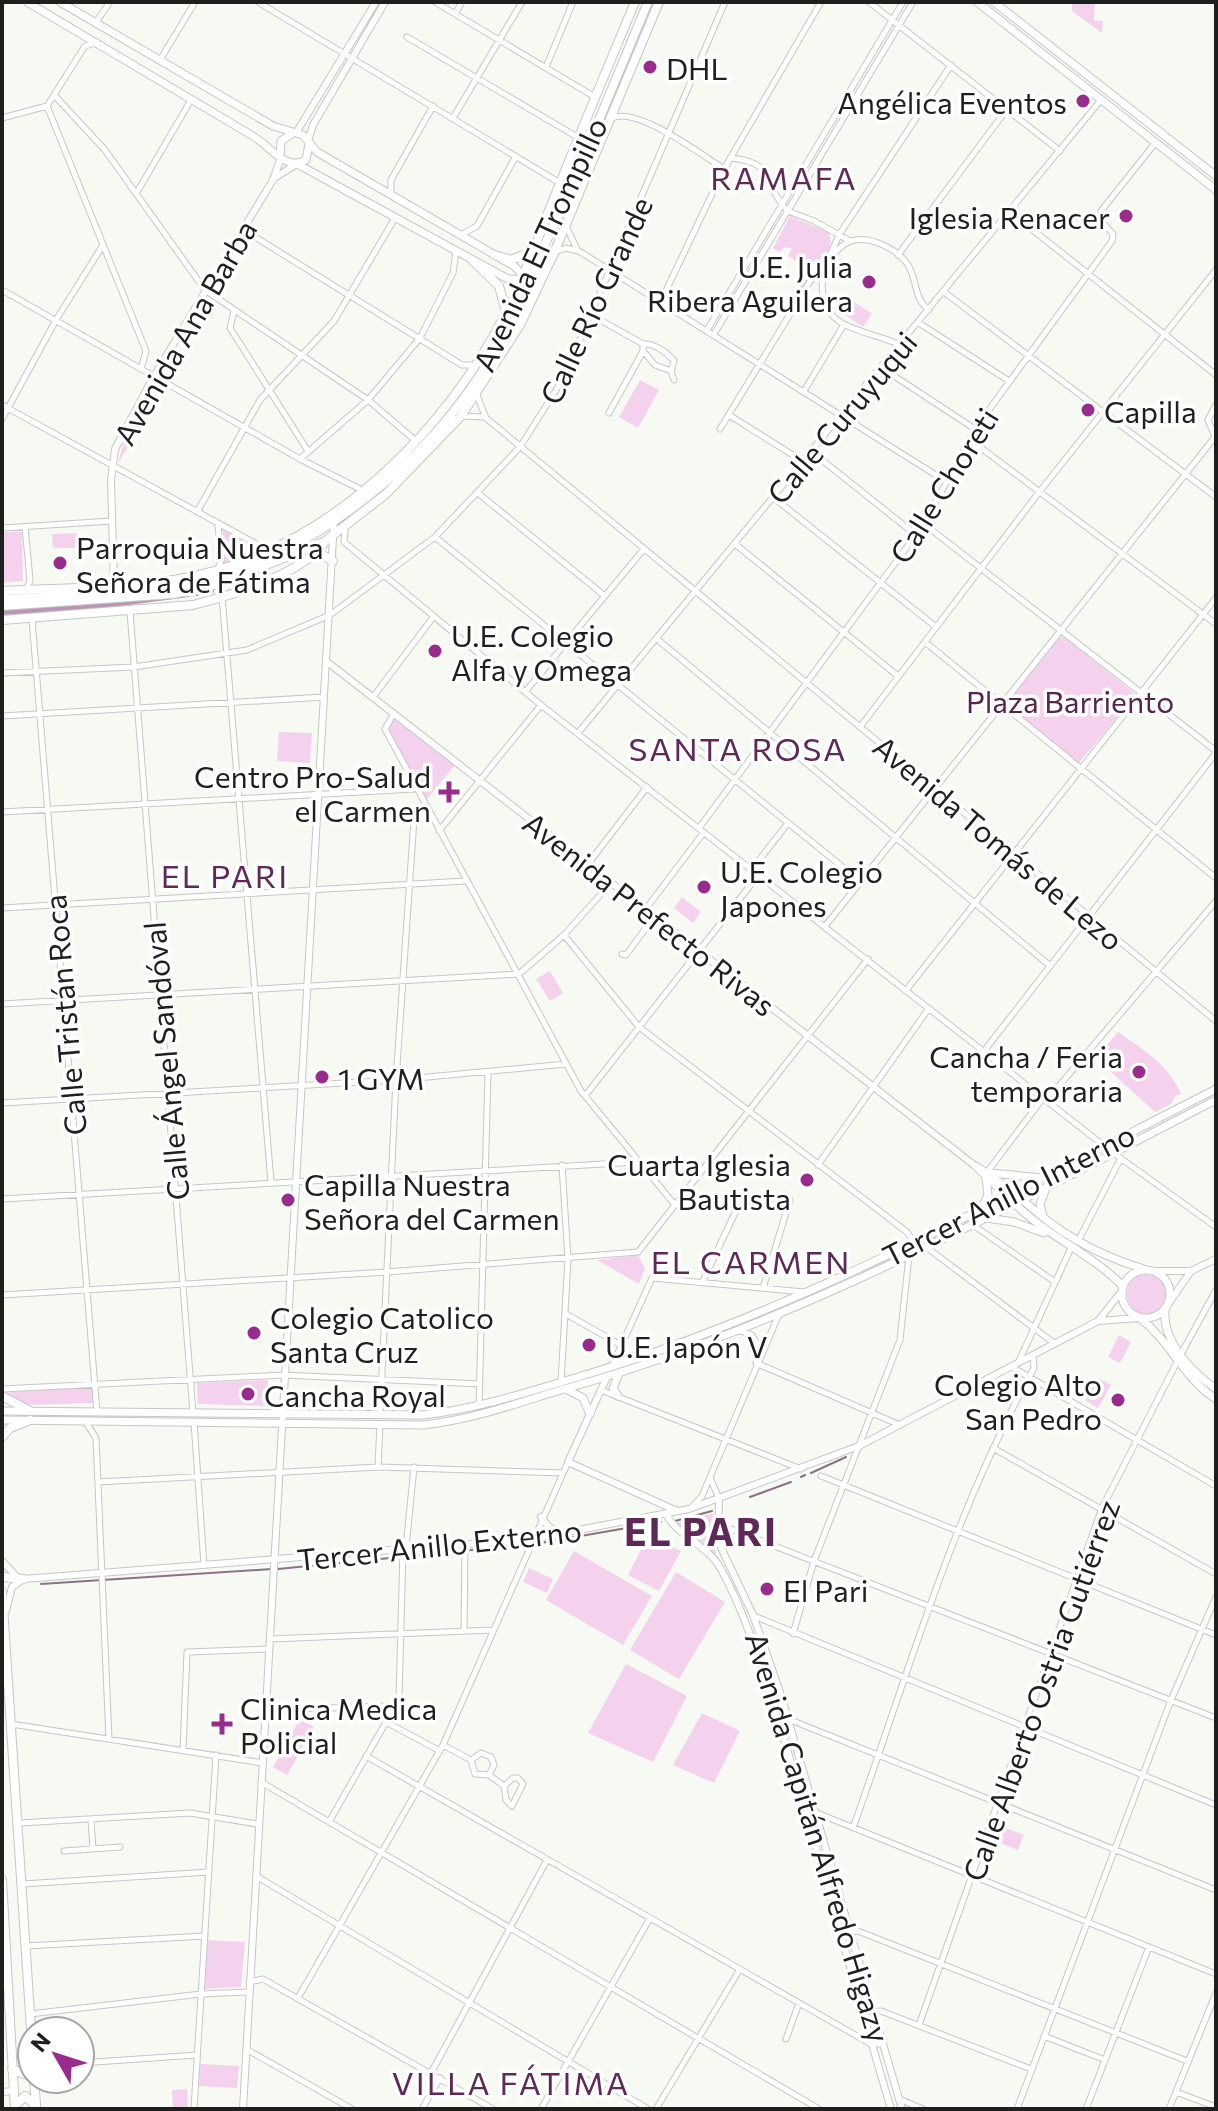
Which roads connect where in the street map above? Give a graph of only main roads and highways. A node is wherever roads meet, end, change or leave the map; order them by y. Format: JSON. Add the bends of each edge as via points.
{"nodes":[{"id":1,"x":27,"y":2,"type":"edge"},
{"id":2,"x":45,"y":2,"type":"edge"},
{"id":3,"x":59,"y":2,"type":"edge"},
{"id":4,"x":635,"y":2,"type":"edge"},
{"id":5,"x":648,"y":2,"type":"edge"},
{"id":6,"x":659,"y":2,"type":"edge"},
{"id":7,"x":977,"y":2,"type":"edge"},
{"id":8,"x":994,"y":2,"type":"edge"},
{"id":9,"x":37,"y":8,"type":"junction"},
{"id":10,"x":51,"y":16,"type":"junction"},
{"id":11,"x":617,"y":77,"type":"junction"},
{"id":12,"x":587,"y":119,"type":"junction"},
{"id":13,"x":264,"y":120,"type":"junction"},
{"id":14,"x":295,"y":133,"type":"junction"},
{"id":15,"x":253,"y":136,"type":"junction"},
{"id":16,"x":308,"y":141,"type":"junction"},
{"id":17,"x":280,"y":157,"type":"junction"},
{"id":18,"x":334,"y":162,"type":"junction"},
{"id":19,"x":296,"y":165,"type":"junction"},
{"id":20,"x":1216,"y":176,"type":"edge"},
{"id":21,"x":325,"y":177,"type":"junction"},
{"id":22,"x":1216,"y":190,"type":"edge"},
{"id":23,"x":409,"y":225,"type":"junction"},
{"id":24,"x":444,"y":225,"type":"junction"},
{"id":25,"x":447,"y":246,"type":"junction"},
{"id":26,"x":479,"y":246,"type":"junction"},
{"id":27,"x":534,"y":250,"type":"junction"},
{"id":28,"x":495,"y":255,"type":"junction"},
{"id":29,"x":552,"y":257,"type":"junction"},
{"id":30,"x":473,"y":261,"type":"junction"},
{"id":31,"x":524,"y":279,"type":"junction"},
{"id":32,"x":506,"y":313,"type":"junction"},
{"id":33,"x":525,"y":313,"type":"junction"},
{"id":34,"x":506,"y":327,"type":"junction"},
{"id":35,"x":324,"y":542,"type":"junction"},
{"id":36,"x":317,"y":552,"type":"junction"},
{"id":37,"x":333,"y":561,"type":"road end"},
{"id":38,"x":272,"y":564,"type":"junction"},
{"id":39,"x":217,"y":573,"type":"junction"},
{"id":40,"x":85,"y":587,"type":"junction"},
{"id":41,"x":2,"y":591,"type":"edge"},
{"id":42,"x":240,"y":591,"type":"junction"},
{"id":43,"x":106,"y":593,"type":"junction"},
{"id":44,"x":2,"y":599,"type":"edge"},
{"id":45,"x":2,"y":606,"type":"edge"},
{"id":46,"x":2,"y":620,"type":"edge"},
{"id":47,"x":1216,"y":1089,"type":"edge"},
{"id":48,"x":1203,"y":1095,"type":"junction"},
{"id":49,"x":1215,"y":1102,"type":"edge"},
{"id":50,"x":1165,"y":1115,"type":"junction"},
{"id":51,"x":1180,"y":1118,"type":"junction"},
{"id":52,"x":1149,"y":1134,"type":"junction"},
{"id":53,"x":1046,"y":1177,"type":"junction"},
{"id":54,"x":1049,"y":1187,"type":"junction"},
{"id":55,"x":1016,"y":1193,"type":"junction"},
{"id":56,"x":1007,"y":1197,"type":"junction"},
{"id":57,"x":1023,"y":1200,"type":"junction"},
{"id":58,"x":1014,"y":1204,"type":"junction"},
{"id":59,"x":982,"y":1214,"type":"junction"},
{"id":60,"x":1044,"y":1218,"type":"junction"},
{"id":61,"x":1055,"y":1238,"type":"junction"},
{"id":62,"x":869,"y":1263,"type":"junction"},
{"id":63,"x":1150,"y":1270,"type":"junction"},
{"id":64,"x":840,"y":1276,"type":"junction"},
{"id":65,"x":858,"y":1278,"type":"junction"},
{"id":66,"x":1122,"y":1288,"type":"junction"},
{"id":67,"x":828,"y":1292,"type":"junction"},
{"id":68,"x":1167,"y":1306,"type":"junction"},
{"id":69,"x":1140,"y":1319,"type":"junction"},
{"id":70,"x":1179,"y":1358,"type":"junction"},
{"id":71,"x":637,"y":1359,"type":"junction"},
{"id":72,"x":618,"y":1376,"type":"junction"},
{"id":73,"x":606,"y":1379,"type":"junction"},
{"id":74,"x":559,"y":1385,"type":"junction"},
{"id":75,"x":1216,"y":1389,"type":"edge"},
{"id":76,"x":2,"y":1396,"type":"edge"},
{"id":77,"x":618,"y":1396,"type":"road end"},
{"id":78,"x":1216,"y":1399,"type":"edge"},
{"id":79,"x":479,"y":1405,"type":"junction"},
{"id":80,"x":2,"y":1411,"type":"edge"},
{"id":81,"x":253,"y":1413,"type":"junction"},
{"id":82,"x":167,"y":1414,"type":"junction"},
{"id":83,"x":332,"y":1414,"type":"junction"},
{"id":84,"x":590,"y":1414,"type":"road end"},
{"id":85,"x":30,"y":1416,"type":"junction"},
{"id":86,"x":194,"y":1418,"type":"junction"},
{"id":87,"x":469,"y":1418,"type":"junction"},
{"id":88,"x":2,"y":1420,"type":"edge"},
{"id":89,"x":141,"y":1421,"type":"junction"},
{"id":90,"x":229,"y":1423,"type":"junction"},
{"id":91,"x":308,"y":1423,"type":"junction"},
{"id":92,"x":2,"y":1437,"type":"edge"},
{"id":93,"x":2,"y":1577,"type":"edge"},
{"id":94,"x":24,"y":1579,"type":"road end"},
{"id":95,"x":2,"y":1592,"type":"edge"},
{"id":96,"x":5,"y":1646,"type":"edge"},
{"id":97,"x":2,"y":1879,"type":"edge"},
{"id":98,"x":30,"y":2015,"type":"edge"},
{"id":99,"x":12,"y":2069,"type":"junction"},
{"id":100,"x":16,"y":2071,"type":"edge"},
{"id":101,"x":36,"y":2107,"type":"edge"},
{"id":102,"x":15,"y":2108,"type":"edge"}],
"edges":[{"from":1,"to":9,"type":"main road"},
{"from":2,"to":9,"type":"main road"},
{"from":3,"to":10,"type":"main road","via":[[51,6]]},
{"from":3,"to":13,"type":"main road"},
{"from":4,"to":12,"type":"main road","name":"Avenida El Trompillo"},
{"from":5,"to":11,"type":"main road","name":"Avenida El Trompillo"},
{"from":6,"to":29,"type":"main road","name":"Avenida El Trompillo"},
{"from":7,"to":22,"type":"main road"},
{"from":8,"to":20,"type":"main road"},
{"from":9,"to":10,"type":"main road"},
{"from":10,"to":15,"type":"main road"},
{"from":11,"to":12,"type":"main road"},
{"from":11,"to":31,"type":"main road","name":"Avenida El Trompillo"},
{"from":12,"to":27,"type":"main road","name":"Avenida El Trompillo"},
{"from":13,"to":14,"type":"main road"},
{"from":13,"to":15,"type":"main road","via":[[262,131]]},
{"from":14,"to":16,"type":"main road"},
{"from":14,"to":17,"type":"main road","via":[[281,141]]},
{"from":15,"to":17,"type":"main road"},
{"from":16,"to":18,"type":"main road"},
{"from":16,"to":19,"type":"main road","via":[[309,156]]},
{"from":17,"to":19,"type":"main road"},
{"from":18,"to":21,"type":"main road","via":[[324,168]]},
{"from":18,"to":24,"type":"main road"},
{"from":19,"to":21,"type":"main road"},
{"from":21,"to":23,"type":"main road"},
{"from":23,"to":24,"type":"main road","via":[[436,237]]},
{"from":23,"to":25,"type":"main road"},
{"from":24,"to":26,"type":"main road"},
{"from":25,"to":26,"type":"main road","via":[[453,234]]},
{"from":25,"to":30,"type":"main road"},
{"from":26,"to":28,"type":"main road"},
{"from":27,"to":28,"type":"main road","via":[[518,259]]},
{"from":27,"to":31,"type":"main road","name":"Avenida El Trompillo"},
{"from":28,"to":31,"type":"main road"},
{"from":29,"to":31,"type":"main road"},
{"from":29,"to":33,"type":"main road","name":"Avenida El Trompillo"},
{"from":30,"to":31,"type":"main road"},
{"from":30,"to":32,"type":"main road","via":[[502,291]]},
{"from":31,"to":32,"type":"main road","name":"Avenida El Trompillo"},
{"from":31,"to":33,"type":"main road"},
{"from":31,"to":34,"type":"main road","name":"Avenida El Trompillo"},
{"from":32,"to":34,"type":"main road"},
{"from":32,"to":39,"type":"main road","name":"Avenida El Trompillo","via":[[476,365],[416,441],[362,490],[319,523]]},
{"from":33,"to":35,"type":"main road","name":"Avenida El Trompillo","via":[[461,416],[386,494]]},
{"from":34,"to":39,"type":"main road","name":"Avenida El Trompillo","via":[[481,373],[395,471],[307,538],[246,567]]},
{"from":35,"to":36,"type":"main road","name":"Avenida El Trompillo"},
{"from":35,"to":38,"type":"main road","name":"Avenida El Trompillo"},
{"from":36,"to":37,"type":"main road"},
{"from":36,"to":42,"type":"main road","name":"Avenida El Trompillo"},
{"from":38,"to":42,"type":"main road"},
{"from":38,"to":45,"type":"main road","name":"Avenida El Trompillo","via":[[173,594]]},
{"from":39,"to":40,"type":"main road","name":"Avenida El Trompillo"},
{"from":39,"to":43,"type":"main road","name":"Avenida El Trompillo","via":[[172,586]]},
{"from":40,"to":41,"type":"main road","name":"Avenida El Trompillo"},
{"from":40,"to":43,"type":"main road"},
{"from":42,"to":46,"type":"main road","name":"Avenida El Trompillo","via":[[174,608]]},
{"from":43,"to":44,"type":"main road","name":"Avenida El Trompillo"},
{"from":47,"to":48,"type":"main road","name":"Tercer Anillo Interno"},
{"from":48,"to":50,"type":"main road","name":"Tercer Anillo Interno"},
{"from":48,"to":51,"type":"main road","via":[[1179,1110]]},
{"from":49,"to":51,"type":"main road","name":"Tercer Anillo Interno"},
{"from":50,"to":52,"type":"main road","via":[[1168,1122]]},
{"from":50,"to":53,"type":"main road","name":"Tercer Anillo Interno"},
{"from":51,"to":52,"type":"main road","name":"Tercer Anillo Interno"},
{"from":52,"to":54,"type":"main road","name":"Tercer Anillo Interno"},
{"from":53,"to":55,"type":"main road","name":"Tercer Anillo Interno"},
{"from":53,"to":59,"type":"main road","via":[[988,1174]]},
{"from":54,"to":57,"type":"main road","name":"Tercer Anillo Interno"},
{"from":54,"to":60,"type":"main road","via":[[1040,1204]]},
{"from":55,"to":56,"type":"main road","name":"Tercer Anillo Interno"},
{"from":55,"to":57,"type":"main road","name":"Avenida Prefecto Rivas"},
{"from":56,"to":58,"type":"main road","name":"Avenida Prefecto Rivas"},
{"from":56,"to":59,"type":"main road","name":"Tercer Anillo Interno"},
{"from":57,"to":58,"type":"main road","name":"Tercer Anillo Interno"},
{"from":57,"to":60,"type":"main road","name":"Avenida Prefecto Rivas"},
{"from":58,"to":59,"type":"main road","name":"Tercer Anillo Interno"},
{"from":58,"to":61,"type":"main road","name":"Avenida Prefecto Rivas"},
{"from":59,"to":61,"type":"main road"},
{"from":59,"to":62,"type":"main road","name":"Tercer Anillo Interno"},
{"from":59,"to":65,"type":"main road","name":"Tercer Anillo Interno","via":[[972,1224]]},
{"from":60,"to":63,"type":"main road","name":"Avenida Prefecto Rivas","via":[[1078,1241]]},
{"from":61,"to":66,"type":"main road","name":"Avenida Prefecto Rivas","via":[[1106,1270]]},
{"from":62,"to":64,"type":"main road","name":"Tercer Anillo Interno"},
{"from":62,"to":65,"type":"main road","via":[[857,1272]]},
{"from":63,"to":66,"type":"main road","via":[[1132,1274]]},
{"from":63,"to":68,"type":"main road","via":[[1166,1280]]},
{"from":64,"to":67,"type":"main road","via":[[841,1282]]},
{"from":64,"to":71,"type":"main road","name":"Tercer Anillo Interno"},
{"from":65,"to":67,"type":"main road","name":"Tercer Anillo Interno"},
{"from":66,"to":69,"type":"main road","via":[[1124,1304]]},
{"from":67,"to":72,"type":"main road","name":"Tercer Anillo Interno"},
{"from":68,"to":69,"type":"main road","via":[[1159,1316]]},
{"from":68,"to":70,"type":"main road","via":[[1165,1327]]},
{"from":69,"to":70,"type":"main road"},
{"from":70,"to":75,"type":"main road"},
{"from":70,"to":78,"type":"main road","via":[[1193,1381]]},
{"from":71,"to":73,"type":"main road","via":[[612,1370]]},
{"from":71,"to":74,"type":"main road","name":"Tercer Anillo Interno"},
{"from":72,"to":73,"type":"main road","name":"Tercer Anillo Interno"},
{"from":72,"to":77,"type":"main road","via":[[613,1388]]},
{"from":73,"to":74,"type":"main road","name":"Tercer Anillo Interno"},
{"from":73,"to":74,"type":"main road"},
{"from":74,"to":79,"type":"main road","name":"Tercer Anillo Interno"},
{"from":74,"to":84,"type":"main road","via":[[583,1398]]},
{"from":74,"to":87,"type":"main road","name":"Tercer Anillo Interno"},
{"from":76,"to":85,"type":"main road"},
{"from":79,"to":83,"type":"main road","name":"Tercer Anillo Interno","via":[[432,1414]]},
{"from":79,"to":87,"type":"main road"},
{"from":80,"to":85,"type":"main road","name":"Tercer Anillo Interno"},
{"from":81,"to":83,"type":"main road","name":"Tercer Anillo Interno"},
{"from":81,"to":86,"type":"main road","name":"Tercer Anillo Interno"},
{"from":81,"to":90,"type":"main road","via":[[251,1419]]},
{"from":82,"to":85,"type":"main road","name":"Tercer Anillo Interno"},
{"from":82,"to":86,"type":"main road","name":"Tercer Anillo Interno"},
{"from":82,"to":89,"type":"main road","via":[[143,1416]]},
{"from":83,"to":91,"type":"main road","via":[[311,1417]]},
{"from":85,"to":88,"type":"main road","name":"Tercer Anillo Interno"},
{"from":85,"to":89,"type":"main road","name":"Tercer Anillo Interno"},
{"from":85,"to":92,"type":"main road"},
{"from":86,"to":89,"type":"main road","name":"Tercer Anillo Interno"},
{"from":86,"to":90,"type":"main road","name":"Tercer Anillo Interno"},
{"from":87,"to":91,"type":"main road","name":"Tercer Anillo Interno","via":[[423,1425]]},
{"from":90,"to":91,"type":"main road","name":"Tercer Anillo Interno"},
{"from":93,"to":94,"type":"main road"},
{"from":95,"to":96,"type":"main road"},
{"from":96,"to":98,"type":"main road"},
{"from":97,"to":99,"type":"main road"},
{"from":99,"to":100,"type":"main road"},
{"from":99,"to":102,"type":"main road"},
{"from":101,"to":102,"type":"main road","via":[[25,2096]]}]}
